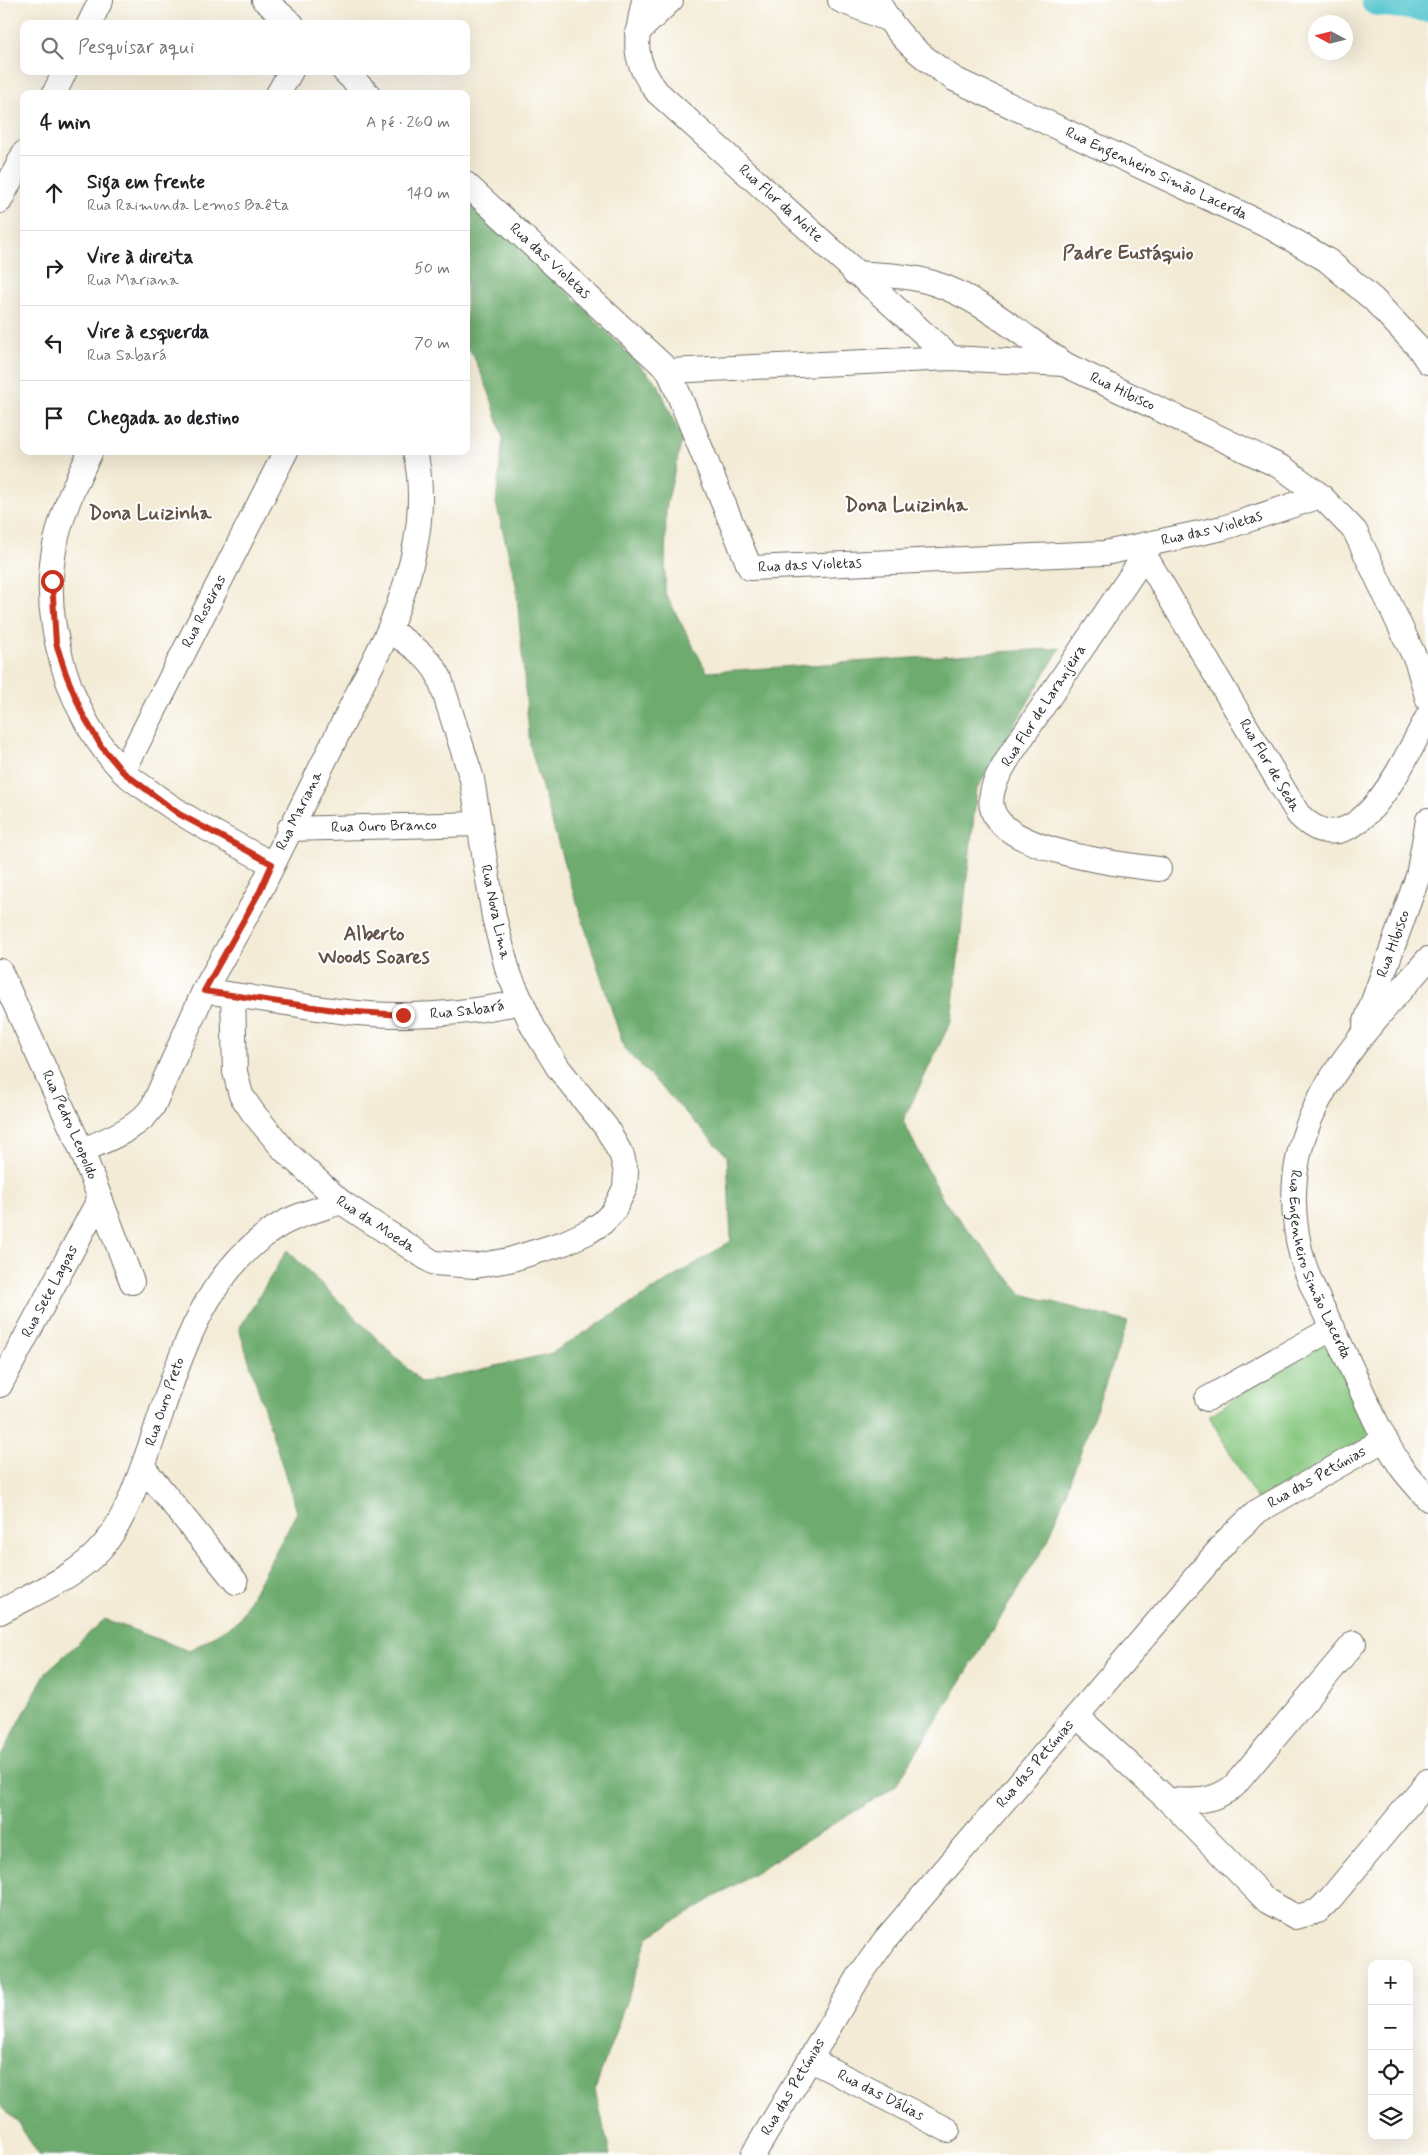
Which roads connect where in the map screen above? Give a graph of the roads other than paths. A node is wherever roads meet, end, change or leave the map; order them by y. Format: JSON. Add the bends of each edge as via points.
{"nodes":[{"id":1,"x":101,"y":0,"type":"edge"},
{"id":2,"x":264,"y":0,"type":"edge"},
{"id":3,"x":644,"y":0,"type":"edge"},
{"id":4,"x":671,"y":0,"type":"edge"},
{"id":5,"x":840,"y":0,"type":"edge"},
{"id":6,"x":880,"y":5,"type":"edge"},
{"id":7,"x":91,"y":20,"type":"edge"},
{"id":8,"x":287,"y":20,"type":"edge"},
{"id":9,"x":637,"y":33,"type":"junction"},
{"id":10,"x":63,"y":75,"type":"edge"},
{"id":11,"x":288,"y":75,"type":"edge"},
{"id":12,"x":348,"y":75,"type":"edge"},
{"id":13,"x":56,"y":90,"type":"edge"},
{"id":14,"x":280,"y":90,"type":"edge"},
{"id":15,"x":364,"y":90,"type":"edge"},
{"id":16,"x":20,"y":162,"type":"edge"},
{"id":17,"x":470,"y":188,"type":"edge"},
{"id":18,"x":0,"y":201,"type":"edge"},
{"id":19,"x":854,"y":273,"type":"junction"},
{"id":20,"x":951,"y":358,"type":"junction"},
{"id":21,"x":1428,"y":362,"type":"edge"},
{"id":22,"x":1064,"y":364,"type":"junction"},
{"id":23,"x":670,"y":371,"type":"junction"},
{"id":24,"x":89,"y":455,"type":"edge"},
{"id":25,"x":284,"y":455,"type":"edge"},
{"id":26,"x":416,"y":455,"type":"edge"},
{"id":27,"x":1321,"y":496,"type":"junction"},
{"id":28,"x":1142,"y":551,"type":"junction"},
{"id":29,"x":389,"y":630,"type":"junction"},
{"id":30,"x":1428,"y":700,"type":"edge"},
{"id":31,"x":1428,"y":716,"type":"edge"},
{"id":32,"x":123,"y":772,"type":"junction"},
{"id":33,"x":1428,"y":820,"type":"edge"},
{"id":34,"x":478,"y":824,"type":"junction"},
{"id":35,"x":290,"y":829,"type":"junction"},
{"id":36,"x":272,"y":864,"type":"junction"},
{"id":37,"x":1160,"y":869,"type":"dead end"},
{"id":38,"x":1423,"y":873,"type":"edge"},
{"id":39,"x":1428,"y":959,"type":"edge"},
{"id":40,"x":0,"y":971,"type":"edge"},
{"id":41,"x":204,"y":991,"type":"junction"},
{"id":42,"x":233,"y":995,"type":"junction"},
{"id":43,"x":522,"y":1002,"type":"junction"},
{"id":44,"x":1360,"y":1038,"type":"junction"},
{"id":45,"x":82,"y":1152,"type":"junction"},
{"id":46,"x":625,"y":1188,"type":"joint"},
{"id":47,"x":100,"y":1198,"type":"junction"},
{"id":48,"x":341,"y":1202,"type":"junction"},
{"id":49,"x":132,"y":1282,"type":"dead end"},
{"id":50,"x":1333,"y":1328,"type":"junction"},
{"id":51,"x":0,"y":1386,"type":"edge"},
{"id":52,"x":1207,"y":1399,"type":"dead end"},
{"id":53,"x":1385,"y":1439,"type":"junction"},
{"id":54,"x":142,"y":1467,"type":"junction"},
{"id":55,"x":1428,"y":1499,"type":"edge"},
{"id":56,"x":236,"y":1582,"type":"dead end"},
{"id":57,"x":0,"y":1612,"type":"edge"},
{"id":58,"x":1354,"y":1643,"type":"dead end"},
{"id":59,"x":1077,"y":1716,"type":"junction"},
{"id":60,"x":1428,"y":1781,"type":"edge"},
{"id":61,"x":1168,"y":1800,"type":"junction"},
{"id":62,"x":811,"y":2060,"type":"junction"},
{"id":63,"x":948,"y":2130,"type":"dead end"},
{"id":64,"x":753,"y":2155,"type":"edge"}],
"edges":[{"from":1,"to":7,"type":"street"},
{"from":2,"to":8,"type":"street"},
{"from":3,"to":9,"type":"street","name":"Rua Flor da Noite"},
{"from":4,"to":9,"type":"street"},
{"from":5,"to":6,"type":"street"},
{"from":6,"to":21,"type":"street","name":"Rua Engenheiro Simão Lacerda","via":[[918,55],[954,79],[1272,228],[1327,260],[1374,300]]},
{"from":9,"to":19,"type":"street","name":"Rua Flor da Noite","via":[[640,66],[657,92]]},
{"from":10,"to":13,"type":"street"},
{"from":11,"to":14,"type":"street"},
{"from":12,"to":15,"type":"street"},
{"from":16,"to":18,"type":"street"},
{"from":17,"to":23,"type":"street","name":"Rua das Violetas"},
{"from":19,"to":20,"type":"street","name":"Rua Flor da Noite"},
{"from":19,"to":22,"type":"street","via":[[913,278],[950,290],[971,300]]},
{"from":20,"to":22,"type":"street","name":"Rua Hibisco"},
{"from":20,"to":23,"type":"street","name":"Rua Hibisco"},
{"from":22,"to":27,"type":"street","name":"Rua Hibisco","via":[[1283,468]]},
{"from":23,"to":28,"type":"street","name":"Rua das Violetas","via":[[750,568]]},
{"from":24,"to":32,"type":"street","via":[[68,496],[54,551],[52,581],[56,643],[82,713],[101,746]]},
{"from":25,"to":32,"type":"street","name":"Rua Roseiras"},
{"from":26,"to":29,"type":"street","name":"Rua Mariana","via":[[421,515],[407,586]]},
{"from":27,"to":28,"type":"street","name":"Rua das Violetas"},
{"from":27,"to":30,"type":"street","name":"Rua Hibisco","via":[[1355,531],[1417,662]]},
{"from":28,"to":31,"type":"street","name":"Rua Flor de Seda","via":[[1298,814],[1316,829],[1340,832],[1360,822],[1392,781]]},
{"from":28,"to":37,"type":"street","name":"Rua Flor de Laranjeira","via":[[1010,755],[994,784],[991,797],[997,820],[1025,840],[1080,857]]},
{"from":29,"to":34,"type":"street","name":"Rua Nova Lima","via":[[433,664],[439,676],[472,780]]},
{"from":29,"to":35,"type":"street","name":"Rua Mariana"},
{"from":32,"to":36,"type":"street","via":[[179,814]]},
{"from":33,"to":38,"type":"street","name":"Rua Hibisco"},
{"from":34,"to":35,"type":"street","name":"Rua Ouro Branco"},
{"from":34,"to":43,"type":"street","name":"Rua Nova Lima","via":[[494,917],[508,972]]},
{"from":35,"to":36,"type":"street","name":"Rua Mariana"},
{"from":36,"to":41,"type":"street","name":"Rua Mariana"},
{"from":38,"to":44,"type":"street","name":"Rua Hibisco"},
{"from":39,"to":44,"type":"street","name":"Rua Engenheiro Simão Lacerda"},
{"from":40,"to":45,"type":"street","name":"Rua Pedro Leopoldo"},
{"from":41,"to":42,"type":"street","name":"Rua Sabará"},
{"from":41,"to":45,"type":"street","name":"Rua Mariana","via":[[146,1117]]},
{"from":42,"to":43,"type":"street","name":"Rua Sabará","via":[[341,1011],[403,1015],[491,1008]]},
{"from":42,"to":48,"type":"street","name":"Rua da Moeda","via":[[235,1072],[241,1095],[285,1151]]},
{"from":43,"to":46,"type":"street","name":"Rua Nova Lima","via":[[559,1069],[606,1127],[622,1156]]},
{"from":44,"to":50,"type":"street","name":"Rua Engenheiro Simão Lacerda","via":[[1322,1092],[1303,1140],[1296,1176],[1294,1214],[1301,1256]]},
{"from":45,"to":47,"type":"street","name":"Rua Pedro Leopoldo"},
{"from":46,"to":48,"type":"street","name":"Rua da Moeda","via":[[613,1212],[588,1232],[510,1260],[475,1266],[434,1263]]},
{"from":47,"to":49,"type":"street","name":"Rua Pedro Leopoldo"},
{"from":47,"to":51,"type":"street","name":"Rua Sete Lagoas"},
{"from":48,"to":54,"type":"street","name":"Rua Ouro Preto","via":[[268,1232],[217,1284],[200,1311],[186,1344]]},
{"from":50,"to":52,"type":"street"},
{"from":50,"to":53,"type":"street","name":"Rua Engenheiro Simão Lacerda"},
{"from":53,"to":55,"type":"street","name":"Rua Engenheiro Simão Lacerda","via":[[1402,1468]]},
{"from":53,"to":59,"type":"street","name":"Rua das Petúnias","via":[[1258,1511],[1229,1538]]},
{"from":54,"to":56,"type":"street"},
{"from":54,"to":57,"type":"street","name":"Rua Ouro Preto","via":[[119,1520],[102,1547],[68,1575]]},
{"from":58,"to":61,"type":"street","via":[[1234,1786],[1220,1796],[1201,1801]]},
{"from":59,"to":61,"type":"street"},
{"from":59,"to":62,"type":"street","name":"Rua das Petúnias","via":[[885,1940],[860,1975]]},
{"from":60,"to":61,"type":"street","via":[[1330,1899],[1318,1911],[1296,1916],[1267,1901]]},
{"from":62,"to":63,"type":"street","name":"Rua das Dálias"},
{"from":62,"to":64,"type":"street","name":"Rua das Petúnias"}]}
